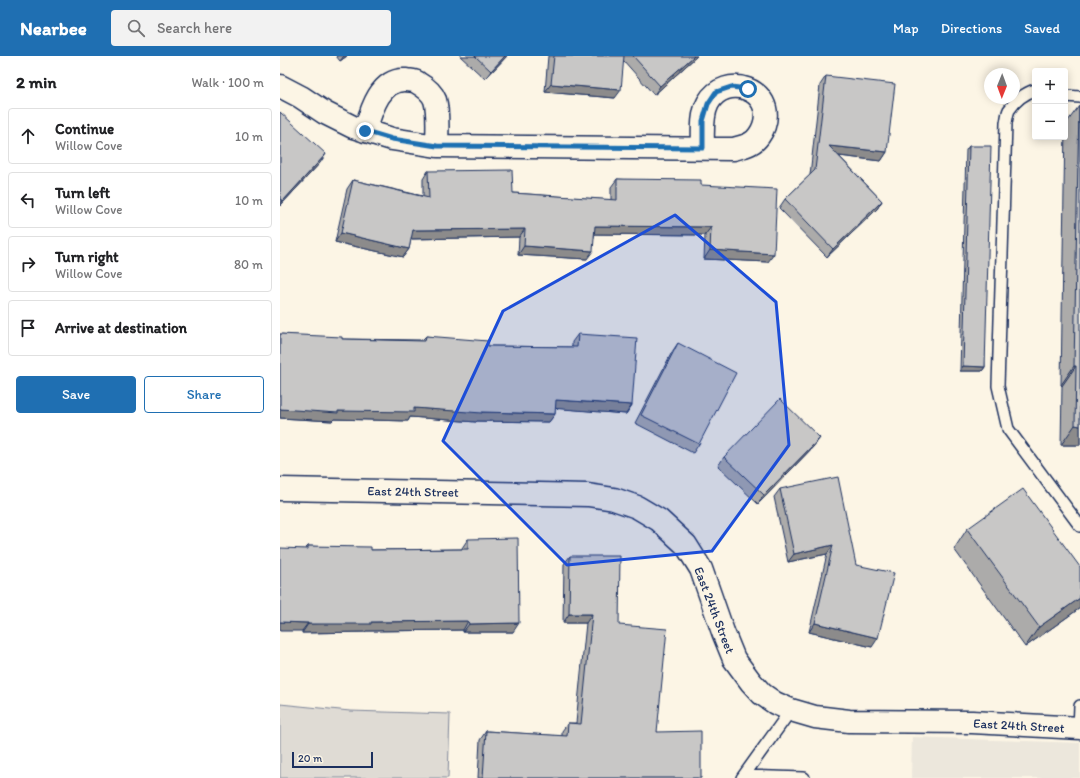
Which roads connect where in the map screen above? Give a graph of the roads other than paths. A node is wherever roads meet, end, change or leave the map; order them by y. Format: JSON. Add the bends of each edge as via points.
{"nodes":[{"id":1,"x":280,"y":86,"type":"edge"},
{"id":2,"x":1032,"y":91,"type":"edge"},
{"id":3,"x":1068,"y":96,"type":"edge"},
{"id":4,"x":1080,"y":97,"type":"edge"},
{"id":5,"x":365,"y":131,"type":"junction"},
{"id":6,"x":437,"y":146,"type":"junction"},
{"id":7,"x":703,"y":148,"type":"dead end"},
{"id":8,"x":280,"y":489,"type":"edge"},
{"id":9,"x":1080,"y":526,"type":"edge"},
{"id":10,"x":1080,"y":706,"type":"edge"},
{"id":11,"x":791,"y":710,"type":"junction"},
{"id":12,"x":1079,"y":728,"type":"edge"},
{"id":13,"x":743,"y":777,"type":"edge"},
{"id":14,"x":804,"y":778,"type":"edge"}],
"edges":[{"from":1,"to":5,"type":"street","via":[[325,113]]},
{"from":2,"to":9,"type":"lane","via":[[1017,100],[1009,110],[1006,123],[998,386],[1008,429]]},
{"from":3,"to":4,"type":"lane"},
{"from":5,"to":6,"type":"street","via":[[392,139]]},
{"from":5,"to":6,"type":"street","via":[[373,107],[390,84],[402,80],[415,81],[427,88],[435,99]]},
{"from":6,"to":7,"type":"street"},
{"from":8,"to":11,"type":"street","name":"East 24th Street","via":[[588,495],[614,499],[637,507],[659,520],[686,545],[701,569],[734,659],[762,694]]},
{"from":10,"to":12,"type":"lane"},
{"from":11,"to":12,"type":"street","name":"East 24th Street","via":[[815,717],[849,721],[972,722]]},
{"from":11,"to":13,"type":"lane"},
{"from":13,"to":14,"type":"lane"}]}
